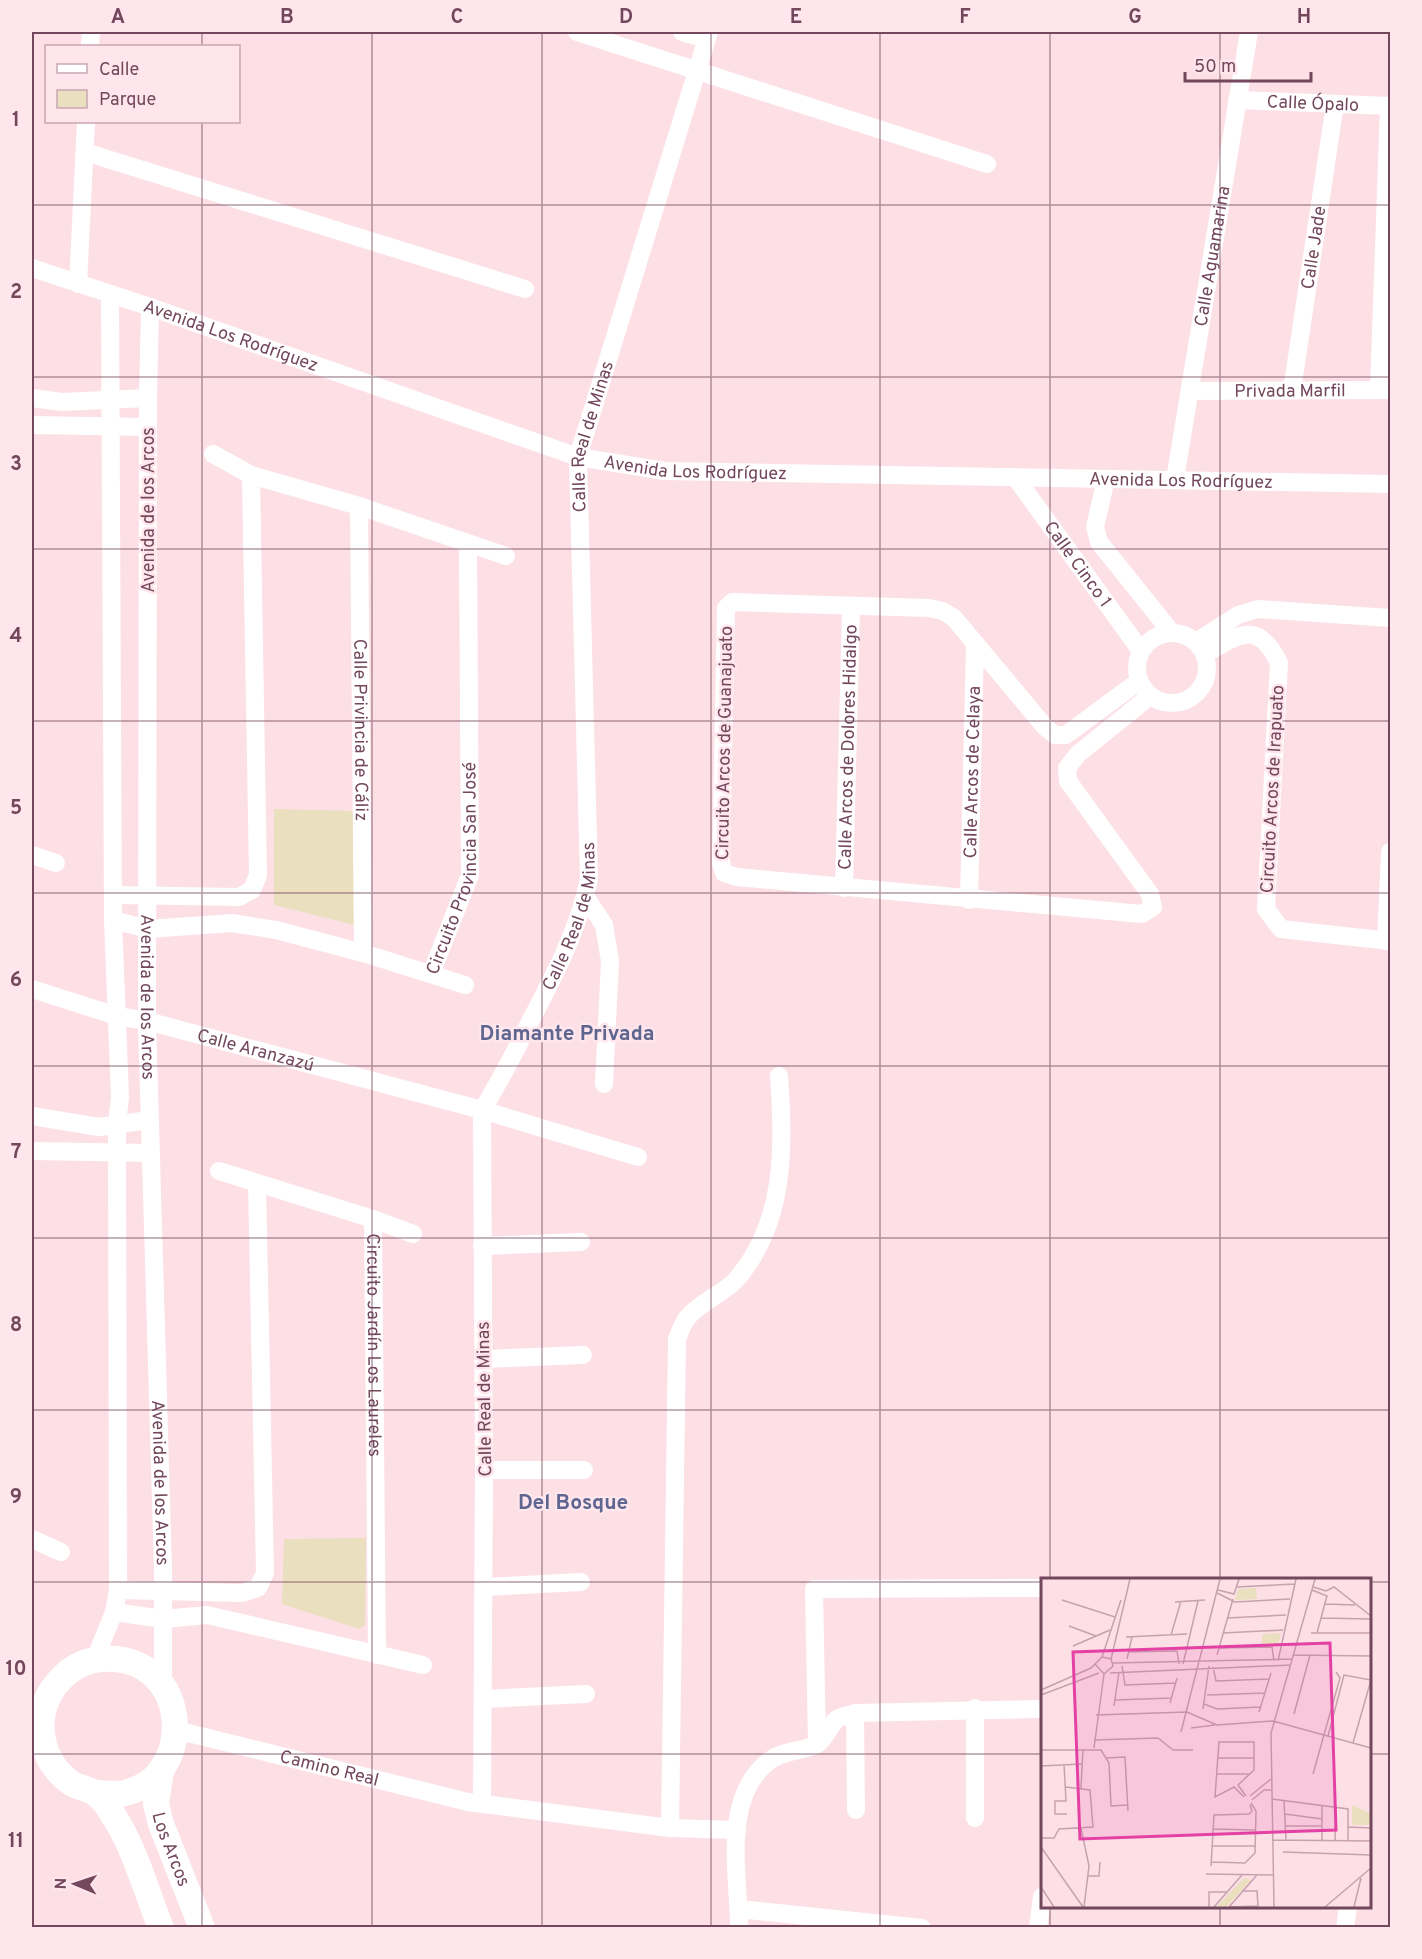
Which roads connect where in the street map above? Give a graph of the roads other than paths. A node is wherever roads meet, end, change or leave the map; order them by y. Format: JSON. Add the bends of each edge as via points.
{"nodes":[{"id":1,"x":577,"y":32,"type":"edge"},
{"id":2,"x":682,"y":32,"type":"edge"},
{"id":3,"x":1249,"y":32,"type":"edge"},
{"id":4,"x":708,"y":35,"type":"edge"},
{"id":5,"x":697,"y":70,"type":"junction"},
{"id":6,"x":1237,"y":100,"type":"junction"},
{"id":7,"x":1335,"y":104,"type":"junction"},
{"id":8,"x":1390,"y":106,"type":"edge"},
{"id":9,"x":87,"y":123,"type":"edge"},
{"id":10,"x":85,"y":152,"type":"junction"},
{"id":11,"x":987,"y":164,"type":"dead end"},
{"id":12,"x":32,"y":268,"type":"edge"},
{"id":13,"x":78,"y":284,"type":"junction"},
{"id":14,"x":525,"y":289,"type":"dead end"},
{"id":15,"x":110,"y":294,"type":"junction"},
{"id":16,"x":150,"y":307,"type":"junction"},
{"id":17,"x":1292,"y":390,"type":"junction"},
{"id":18,"x":1385,"y":390,"type":"edge"},
{"id":19,"x":1190,"y":391,"type":"junction"},
{"id":20,"x":32,"y":398,"type":"edge"},
{"id":21,"x":148,"y":399,"type":"junction"},
{"id":22,"x":111,"y":401,"type":"junction"},
{"id":23,"x":32,"y":424,"type":"edge"},
{"id":24,"x":112,"y":426,"type":"junction"},
{"id":25,"x":148,"y":427,"type":"junction"},
{"id":26,"x":213,"y":454,"type":"dead end"},
{"id":27,"x":578,"y":457,"type":"junction"},
{"id":28,"x":251,"y":475,"type":"junction"},
{"id":29,"x":1016,"y":478,"type":"junction"},
{"id":30,"x":1106,"y":479,"type":"junction"},
{"id":31,"x":1175,"y":479,"type":"junction"},
{"id":32,"x":1390,"y":484,"type":"edge"},
{"id":33,"x":359,"y":506,"type":"junction"},
{"id":34,"x":468,"y":545,"type":"junction"},
{"id":35,"x":506,"y":556,"type":"dead end"},
{"id":36,"x":851,"y":607,"type":"junction"},
{"id":37,"x":1390,"y":618,"type":"edge"},
{"id":38,"x":1172,"y":633,"type":"junction"},
{"id":39,"x":975,"y":644,"type":"junction"},
{"id":40,"x":1200,"y":648,"type":"junction"},
{"id":41,"x":1141,"y":651,"type":"junction"},
{"id":42,"x":1139,"y":681,"type":"junction"},
{"id":43,"x":1150,"y":696,"type":"junction"},
{"id":44,"x":1390,"y":852,"type":"edge"},
{"id":45,"x":32,"y":855,"type":"edge"},
{"id":46,"x":56,"y":863,"type":"dead end"},
{"id":47,"x":844,"y":888,"type":"junction"},
{"id":48,"x":113,"y":895,"type":"junction"},
{"id":49,"x":148,"y":896,"type":"junction"},
{"id":50,"x":585,"y":896,"type":"junction"},
{"id":51,"x":969,"y":900,"type":"junction"},
{"id":52,"x":113,"y":920,"type":"junction"},
{"id":53,"x":148,"y":929,"type":"junction"},
{"id":54,"x":1388,"y":941,"type":"edge"},
{"id":55,"x":363,"y":953,"type":"junction"},
{"id":56,"x":431,"y":974,"type":"junction"},
{"id":57,"x":465,"y":985,"type":"dead end"},
{"id":58,"x":32,"y":989,"type":"edge"},
{"id":59,"x":117,"y":1016,"type":"junction"},
{"id":60,"x":147,"y":1021,"type":"junction"},
{"id":61,"x":779,"y":1076,"type":"dead end"},
{"id":62,"x":604,"y":1084,"type":"dead end"},
{"id":63,"x":482,"y":1110,"type":"junction"},
{"id":64,"x":32,"y":1116,"type":"edge"},
{"id":65,"x":149,"y":1120,"type":"junction"},
{"id":66,"x":117,"y":1124,"type":"junction"},
{"id":67,"x":32,"y":1151,"type":"edge"},
{"id":68,"x":151,"y":1153,"type":"junction"},
{"id":69,"x":117,"y":1154,"type":"junction"},
{"id":70,"x":638,"y":1157,"type":"dead end"},
{"id":71,"x":219,"y":1171,"type":"dead end"},
{"id":72,"x":257,"y":1183,"type":"junction"},
{"id":73,"x":374,"y":1219,"type":"junction"},
{"id":74,"x":413,"y":1234,"type":"dead end"},
{"id":75,"x":581,"y":1242,"type":"dead end"},
{"id":76,"x":482,"y":1246,"type":"junction"},
{"id":77,"x":583,"y":1355,"type":"dead end"},
{"id":78,"x":483,"y":1359,"type":"junction"},
{"id":79,"x":484,"y":1470,"type":"junction"},
{"id":80,"x":584,"y":1470,"type":"dead end"},
{"id":81,"x":32,"y":1539,"type":"edge"},
{"id":82,"x":61,"y":1552,"type":"dead end"},
{"id":83,"x":581,"y":1582,"type":"dead end"},
{"id":84,"x":484,"y":1587,"type":"junction"},
{"id":85,"x":1041,"y":1588,"type":"edge"},
{"id":86,"x":118,"y":1590,"type":"junction"},
{"id":87,"x":163,"y":1593,"type":"junction"},
{"id":88,"x":114,"y":1612,"type":"junction"},
{"id":89,"x":163,"y":1619,"type":"junction"},
{"id":90,"x":377,"y":1654,"type":"junction"},
{"id":91,"x":95,"y":1659,"type":"junction"},
{"id":92,"x":423,"y":1665,"type":"dead end"},
{"id":93,"x":62,"y":1676,"type":"junction"},
{"id":94,"x":32,"y":1684,"type":"edge"},
{"id":95,"x":163,"y":1685,"type":"junction"},
{"id":96,"x":586,"y":1694,"type":"dead end"},
{"id":97,"x":483,"y":1699,"type":"junction"},
{"id":98,"x":975,"y":1708,"type":"junction"},
{"id":99,"x":1041,"y":1709,"type":"edge"},
{"id":100,"x":855,"y":1713,"type":"junction"},
{"id":101,"x":176,"y":1730,"type":"junction"},
{"id":102,"x":37,"y":1739,"type":"edge"},
{"id":103,"x":817,"y":1744,"type":"junction"},
{"id":104,"x":161,"y":1770,"type":"junction"},
{"id":105,"x":96,"y":1793,"type":"junction"},
{"id":106,"x":482,"y":1804,"type":"junction"},
{"id":107,"x":856,"y":1810,"type":"dead end"},
{"id":108,"x":975,"y":1818,"type":"dead end"},
{"id":109,"x":670,"y":1828,"type":"junction"},
{"id":110,"x":737,"y":1830,"type":"junction"},
{"id":111,"x":1041,"y":1905,"type":"edge"},
{"id":112,"x":1348,"y":1908,"type":"edge"},
{"id":113,"x":739,"y":1909,"type":"junction"},
{"id":114,"x":854,"y":1925,"type":"edge"},
{"id":115,"x":161,"y":1928,"type":"edge"},
{"id":116,"x":201,"y":1928,"type":"edge"},
{"id":117,"x":739,"y":1928,"type":"edge"},
{"id":118,"x":922,"y":1928,"type":"edge"},
{"id":119,"x":1038,"y":1928,"type":"edge"},
{"id":120,"x":1345,"y":1928,"type":"edge"}],
"edges":[{"from":1,"to":5,"type":"street"},
{"from":2,"to":4,"type":"street"},
{"from":3,"to":6,"type":"street","name":"Calle Aguamarina"},
{"from":4,"to":5,"type":"street","name":"Calle Real de Minas"},
{"from":5,"to":11,"type":"street"},
{"from":5,"to":27,"type":"street","name":"Calle Real de Minas"},
{"from":6,"to":7,"type":"street","name":"Calle Ópalo"},
{"from":6,"to":19,"type":"street","name":"Calle Aguamarina"},
{"from":7,"to":8,"type":"street","name":"Calle Ópalo"},
{"from":7,"to":17,"type":"street","name":"Calle Jade"},
{"from":8,"to":18,"type":"street"},
{"from":9,"to":10,"type":"street"},
{"from":10,"to":13,"type":"street"},
{"from":10,"to":14,"type":"street"},
{"from":12,"to":13,"type":"street","name":"Avenida Los Rodríguez"},
{"from":13,"to":15,"type":"street","name":"Avenida Los Rodríguez"},
{"from":15,"to":16,"type":"street","name":"Avenida Los Rodríguez"},
{"from":15,"to":22,"type":"street","name":"Avenida de los Arcos"},
{"from":16,"to":21,"type":"street","name":"Avenida de los Arcos"},
{"from":16,"to":27,"type":"street","name":"Avenida Los Rodríguez"},
{"from":17,"to":18,"type":"street","name":"Privada Marfil"},
{"from":17,"to":19,"type":"street","name":"Privada Marfil"},
{"from":19,"to":31,"type":"street","name":"Calle Aguamarina"},
{"from":20,"to":22,"type":"street"},
{"from":21,"to":22,"type":"street"},
{"from":21,"to":25,"type":"street","name":"Avenida de los Arcos"},
{"from":22,"to":24,"type":"street","name":"Avenida de los Arcos"},
{"from":23,"to":24,"type":"street"},
{"from":24,"to":25,"type":"street"},
{"from":24,"to":48,"type":"street","name":"Avenida de los Arcos"},
{"from":25,"to":49,"type":"street","name":"Avenida de los Arcos"},
{"from":26,"to":28,"type":"street"},
{"from":27,"to":29,"type":"street","name":"Avenida Los Rodríguez","via":[[665,471]]},
{"from":27,"to":50,"type":"street","name":"Calle Real de Minas","via":[[590,854]]},
{"from":28,"to":33,"type":"street"},
{"from":28,"to":49,"type":"street","via":[[258,874],[252,890],[239,897]]},
{"from":29,"to":30,"type":"street","name":"Avenida Los Rodríguez"},
{"from":29,"to":41,"type":"street","name":"Calle Cinco 1"},
{"from":30,"to":31,"type":"street","name":"Avenida Los Rodríguez"},
{"from":30,"to":38,"type":"street","via":[[1095,527],[1099,542]]},
{"from":31,"to":32,"type":"street","name":"Avenida Los Rodríguez"},
{"from":33,"to":34,"type":"street"},
{"from":33,"to":55,"type":"street","name":"Calle Privincia de Cáliz"},
{"from":34,"to":35,"type":"street"},
{"from":34,"to":56,"type":"street","name":"Circuito Provincia San José","via":[[470,875]]},
{"from":36,"to":39,"type":"street","name":"Circuito Arcos de Guanajuato","via":[[943,611],[954,618]]},
{"from":36,"to":47,"type":"street","name":"Calle Arcos de Dolores Hidalgo"},
{"from":36,"to":47,"type":"street","name":"Circuito Arcos de Guanajuato","via":[[732,602],[726,608],[725,620],[721,863],[724,873]]},
{"from":37,"to":40,"type":"street","via":[[1257,609],[1238,615]]},
{"from":38,"to":40,"type":"street","via":[[1185,635]]},
{"from":38,"to":41,"type":"street","via":[[1154,638]]},
{"from":39,"to":42,"type":"street","name":"Circuito Arcos de Guanajuato","via":[[1055,735],[1066,735]]},
{"from":39,"to":51,"type":"street","name":"Calle Arcos de Celaya"},
{"from":40,"to":43,"type":"street","via":[[1208,668],[1206,681],[1193,697],[1175,704]]},
{"from":40,"to":54,"type":"street","name":"Circuito Arcos de Irapuato","via":[[1236,636],[1255,635],[1270,645],[1279,663],[1266,909],[1281,929]]},
{"from":41,"to":42,"type":"street"},
{"from":42,"to":43,"type":"street"},
{"from":43,"to":51,"type":"street","name":"Circuito Arcos de Guanajuato","via":[[1078,754],[1067,768],[1068,781],[1150,894],[1153,907],[1134,915]]},
{"from":44,"to":54,"type":"street"},
{"from":45,"to":46,"type":"street"},
{"from":47,"to":51,"type":"street","name":"Circuito Arcos de Guanajuato"},
{"from":48,"to":49,"type":"street"},
{"from":48,"to":52,"type":"street","name":"Avenida de los Arcos"},
{"from":49,"to":53,"type":"street","name":"Avenida de los Arcos"},
{"from":50,"to":62,"type":"street","via":[[604,925],[610,961]]},
{"from":50,"to":63,"type":"street","name":"Calle Real de Minas","via":[[557,969]]},
{"from":52,"to":53,"type":"street","name":"Circuito Provincia San José"},
{"from":52,"to":59,"type":"street","name":"Avenida de los Arcos"},
{"from":53,"to":55,"type":"street","name":"Circuito Provincia San José","via":[[232,923]]},
{"from":53,"to":60,"type":"street","name":"Avenida de los Arcos"},
{"from":55,"to":56,"type":"street","name":"Circuito Provincia San José"},
{"from":56,"to":57,"type":"street"},
{"from":58,"to":59,"type":"street","name":"Calle Aranzazú"},
{"from":59,"to":60,"type":"street","name":"Calle Aranzazú"},
{"from":59,"to":66,"type":"street","name":"Avenida de los Arcos"},
{"from":60,"to":63,"type":"street","name":"Calle Aranzazú"},
{"from":60,"to":65,"type":"street","name":"Avenida de los Arcos"},
{"from":61,"to":109,"type":"street","via":[[781,1168],[771,1221],[753,1259],[732,1284],[687,1318],[677,1339]]},
{"from":63,"to":70,"type":"street","name":"Calle Aranzazú"},
{"from":63,"to":76,"type":"street","name":"Calle Real de Minas"},
{"from":64,"to":66,"type":"street","via":[[99,1127]]},
{"from":65,"to":66,"type":"street"},
{"from":65,"to":68,"type":"street","name":"Avenida de los Arcos"},
{"from":66,"to":69,"type":"street","name":"Avenida de los Arcos"},
{"from":67,"to":69,"type":"street"},
{"from":68,"to":69,"type":"street"},
{"from":68,"to":87,"type":"street","name":"Avenida de los Arcos"},
{"from":69,"to":86,"type":"street","name":"Avenida de los Arcos"},
{"from":71,"to":72,"type":"street","name":"Circuito Jardín Los Laureles"},
{"from":72,"to":73,"type":"street","name":"Circuito Jardín Los Laureles"},
{"from":72,"to":87,"type":"street","via":[[265,1573],[258,1588],[242,1593]]},
{"from":73,"to":74,"type":"street"},
{"from":73,"to":90,"type":"street","name":"Circuito Jardín Los Laureles"},
{"from":75,"to":76,"type":"street"},
{"from":76,"to":78,"type":"street","name":"Calle Real de Minas"},
{"from":77,"to":78,"type":"street"},
{"from":78,"to":79,"type":"street","name":"Calle Real de Minas"},
{"from":79,"to":80,"type":"street"},
{"from":79,"to":84,"type":"street","name":"Calle Real de Minas"},
{"from":81,"to":82,"type":"street"},
{"from":83,"to":84,"type":"street"},
{"from":84,"to":97,"type":"street","name":"Calle Real de Minas"},
{"from":85,"to":103,"type":"street","via":[[814,1589]]},
{"from":86,"to":87,"type":"street"},
{"from":86,"to":88,"type":"street","name":"Avenida de los Arcos"},
{"from":87,"to":89,"type":"street","name":"Avenida de los Arcos"},
{"from":88,"to":89,"type":"street"},
{"from":88,"to":91,"type":"street","name":"Avenida de los Arcos"},
{"from":89,"to":90,"type":"street","via":[[207,1615]]},
{"from":89,"to":95,"type":"street","name":"Avenida de los Arcos"},
{"from":90,"to":92,"type":"street"},
{"from":91,"to":93,"type":"main road"},
{"from":91,"to":95,"type":"main road","via":[[115,1658],[135,1664]]},
{"from":93,"to":94,"type":"main road"},
{"from":93,"to":102,"type":"main road","via":[[46,1698]]},
{"from":95,"to":101,"type":"main road","via":[[174,1708]]},
{"from":96,"to":97,"type":"street"},
{"from":97,"to":106,"type":"street","name":"Calle Real de Minas"},
{"from":98,"to":99,"type":"street"},
{"from":98,"to":100,"type":"street"},
{"from":98,"to":108,"type":"street"},
{"from":100,"to":103,"type":"street","via":[[837,1719]]},
{"from":100,"to":107,"type":"street"},
{"from":101,"to":104,"type":"main road","via":[[172,1751]]},
{"from":101,"to":106,"type":"street","name":"Camino Real"},
{"from":102,"to":105,"type":"main road","via":[[53,1766],[72,1784]]},
{"from":103,"to":110,"type":"street","via":[[787,1751],[754,1775],[745,1793]]},
{"from":104,"to":105,"type":"main road","via":[[143,1785],[120,1794]]},
{"from":104,"to":116,"type":"main road","name":"Los Arcos","via":[[156,1804],[161,1824]]},
{"from":105,"to":115,"type":"main road","via":[[122,1829]]},
{"from":106,"to":109,"type":"street","name":"Camino Real"},
{"from":109,"to":110,"type":"street","name":"Camino Real"},
{"from":110,"to":113,"type":"street"},
{"from":111,"to":119,"type":"street"},
{"from":112,"to":120,"type":"street"},
{"from":113,"to":114,"type":"street"},
{"from":113,"to":117,"type":"street"},
{"from":114,"to":118,"type":"street"}]}
